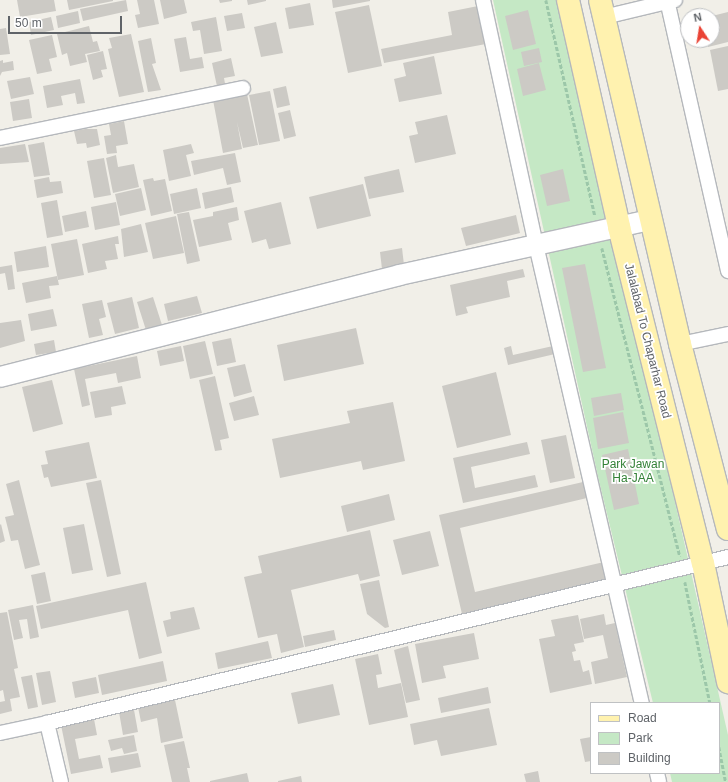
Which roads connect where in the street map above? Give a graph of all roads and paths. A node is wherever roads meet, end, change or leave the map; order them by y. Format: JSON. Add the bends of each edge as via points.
{"nodes":[{"id":1,"x":483,"y":0,"type":"edge"},
{"id":2,"x":546,"y":0,"type":"edge"},
{"id":3,"x":568,"y":0,"type":"edge"},
{"id":4,"x":669,"y":1,"type":"edge"},
{"id":5,"x":602,"y":8,"type":"edge"},
{"id":6,"x":243,"y":88,"type":"dead end"},
{"id":7,"x":0,"y":138,"type":"edge"},
{"id":8,"x":650,"y":220,"type":"junction"},
{"id":9,"x":609,"y":230,"type":"junction"},
{"id":10,"x":536,"y":245,"type":"junction"},
{"id":11,"x":728,"y":271,"type":"edge"},
{"id":12,"x":728,"y":334,"type":"edge"},
{"id":13,"x":680,"y":344,"type":"junction"},
{"id":14,"x":0,"y":377,"type":"edge"},
{"id":15,"x":728,"y":529,"type":"edge"},
{"id":16,"x":728,"y":557,"type":"edge"},
{"id":17,"x":693,"y":565,"type":"junction"},
{"id":18,"x":615,"y":583,"type":"junction"},
{"id":19,"x":728,"y":682,"type":"edge"},
{"id":20,"x":642,"y":702,"type":"edge"},
{"id":21,"x":710,"y":702,"type":"edge"},
{"id":22,"x":47,"y":723,"type":"junction"},
{"id":23,"x":0,"y":733,"type":"edge"},
{"id":24,"x":720,"y":751,"type":"edge"},
{"id":25,"x":61,"y":782,"type":"edge"},
{"id":26,"x":726,"y":782,"type":"edge"}],
"edges":[{"from":1,"to":10,"type":"street"},
{"from":2,"to":9,"type":"path"},
{"from":3,"to":9,"type":"main road","name":"Jalalabad To Chaparhar Road"},
{"from":4,"to":5,"type":"street"},
{"from":4,"to":11,"type":"street"},
{"from":5,"to":8,"type":"main road"},
{"from":6,"to":7,"type":"street"},
{"from":8,"to":9,"type":"street"},
{"from":8,"to":13,"type":"main road"},
{"from":9,"to":10,"type":"street"},
{"from":9,"to":17,"type":"main road","name":"Jalalabad To Chaparhar Road"},
{"from":9,"to":17,"type":"path"},
{"from":10,"to":14,"type":"street","via":[[399,275]]},
{"from":10,"to":18,"type":"street"},
{"from":12,"to":13,"type":"street"},
{"from":13,"to":15,"type":"main road"},
{"from":16,"to":17,"type":"street"},
{"from":17,"to":18,"type":"street"},
{"from":17,"to":19,"type":"main road","name":"Jalalabad To Chaparhar Road"},
{"from":17,"to":21,"type":"path"},
{"from":18,"to":20,"type":"street"},
{"from":18,"to":22,"type":"street"},
{"from":22,"to":23,"type":"street"},
{"from":22,"to":25,"type":"street"},
{"from":24,"to":26,"type":"path"}]}
